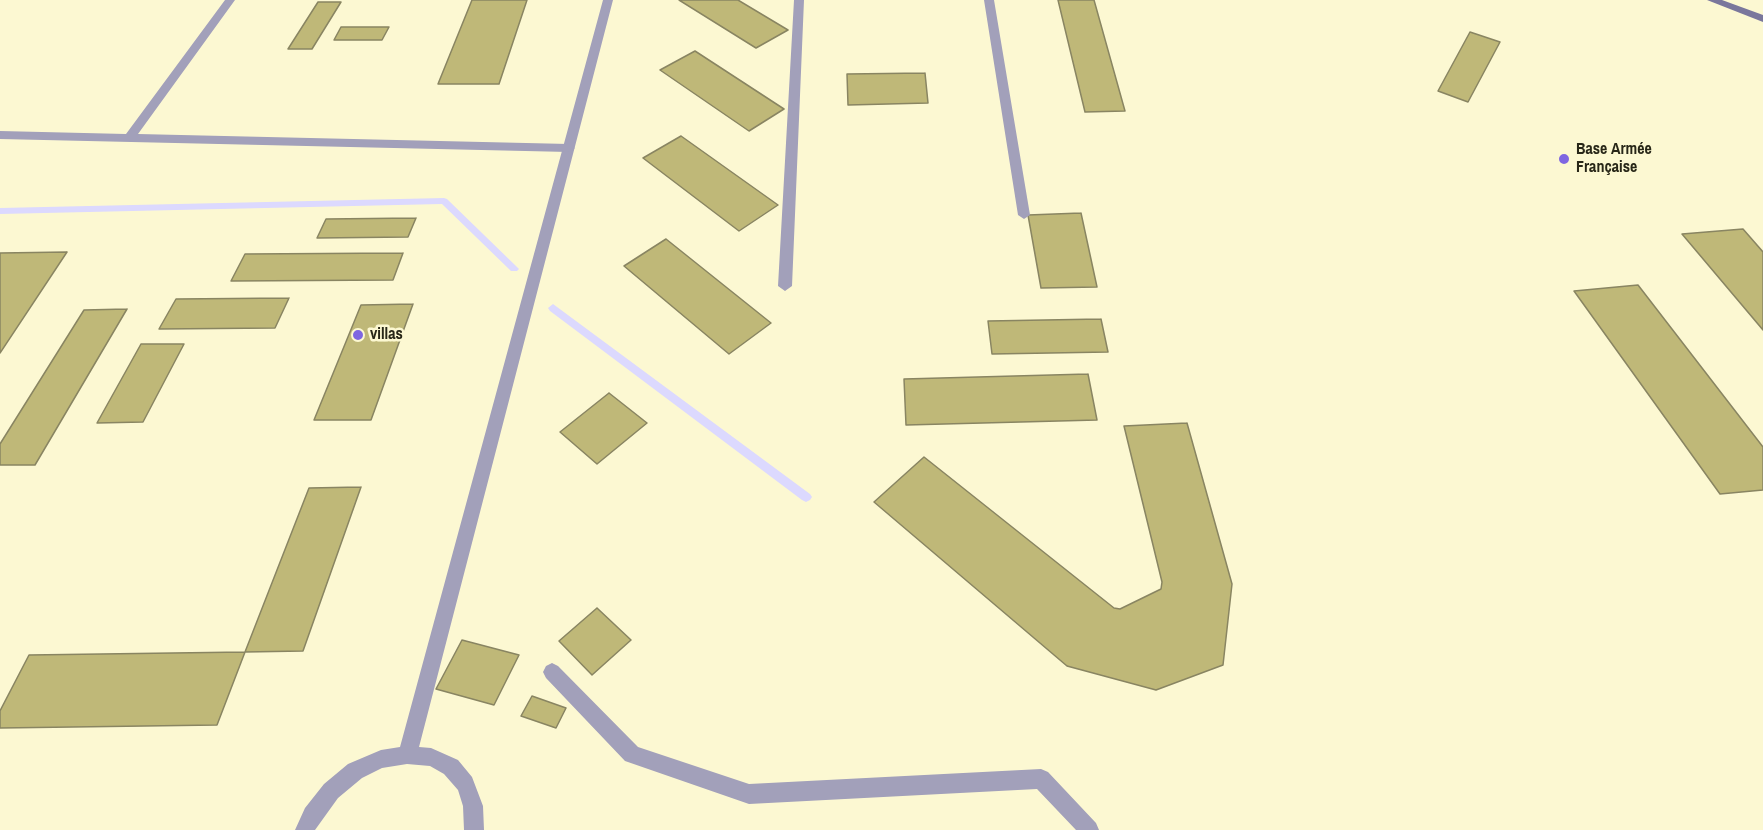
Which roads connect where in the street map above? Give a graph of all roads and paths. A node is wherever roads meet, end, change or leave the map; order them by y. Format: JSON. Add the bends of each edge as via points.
{"nodes":[{"id":1,"x":230,"y":0,"type":"edge"},
{"id":2,"x":608,"y":0,"type":"edge"},
{"id":3,"x":799,"y":0,"type":"edge"},
{"id":4,"x":989,"y":0,"type":"edge"},
{"id":5,"x":1712,"y":0,"type":"edge"},
{"id":6,"x":1763,"y":19,"type":"edge"},
{"id":7,"x":0,"y":135,"type":"edge"},
{"id":8,"x":129,"y":138,"type":"junction"},
{"id":9,"x":569,"y":148,"type":"junction"},
{"id":10,"x":1024,"y":215,"type":"dead end"},
{"id":11,"x":785,"y":286,"type":"dead end"},
{"id":12,"x":552,"y":672,"type":"dead end"},
{"id":13,"x":407,"y":754,"type":"junction"},
{"id":14,"x":305,"y":830,"type":"edge"},
{"id":15,"x":474,"y":830,"type":"edge"},
{"id":16,"x":1089,"y":830,"type":"edge"}],
"edges":[{"from":1,"to":8,"type":"street"},
{"from":2,"to":9,"type":"street"},
{"from":3,"to":11,"type":"street"},
{"from":4,"to":10,"type":"street"},
{"from":5,"to":6,"type":"main road"},
{"from":7,"to":8,"type":"street"},
{"from":8,"to":9,"type":"street"},
{"from":9,"to":13,"type":"street"},
{"from":12,"to":16,"type":"street","via":[[632,754],[749,794],[1041,779]]},
{"from":13,"to":14,"type":"street","via":[[381,759],[355,771],[331,791]]},
{"from":13,"to":15,"type":"street","via":[[431,757],[451,767],[465,784],[473,806]]}]}
